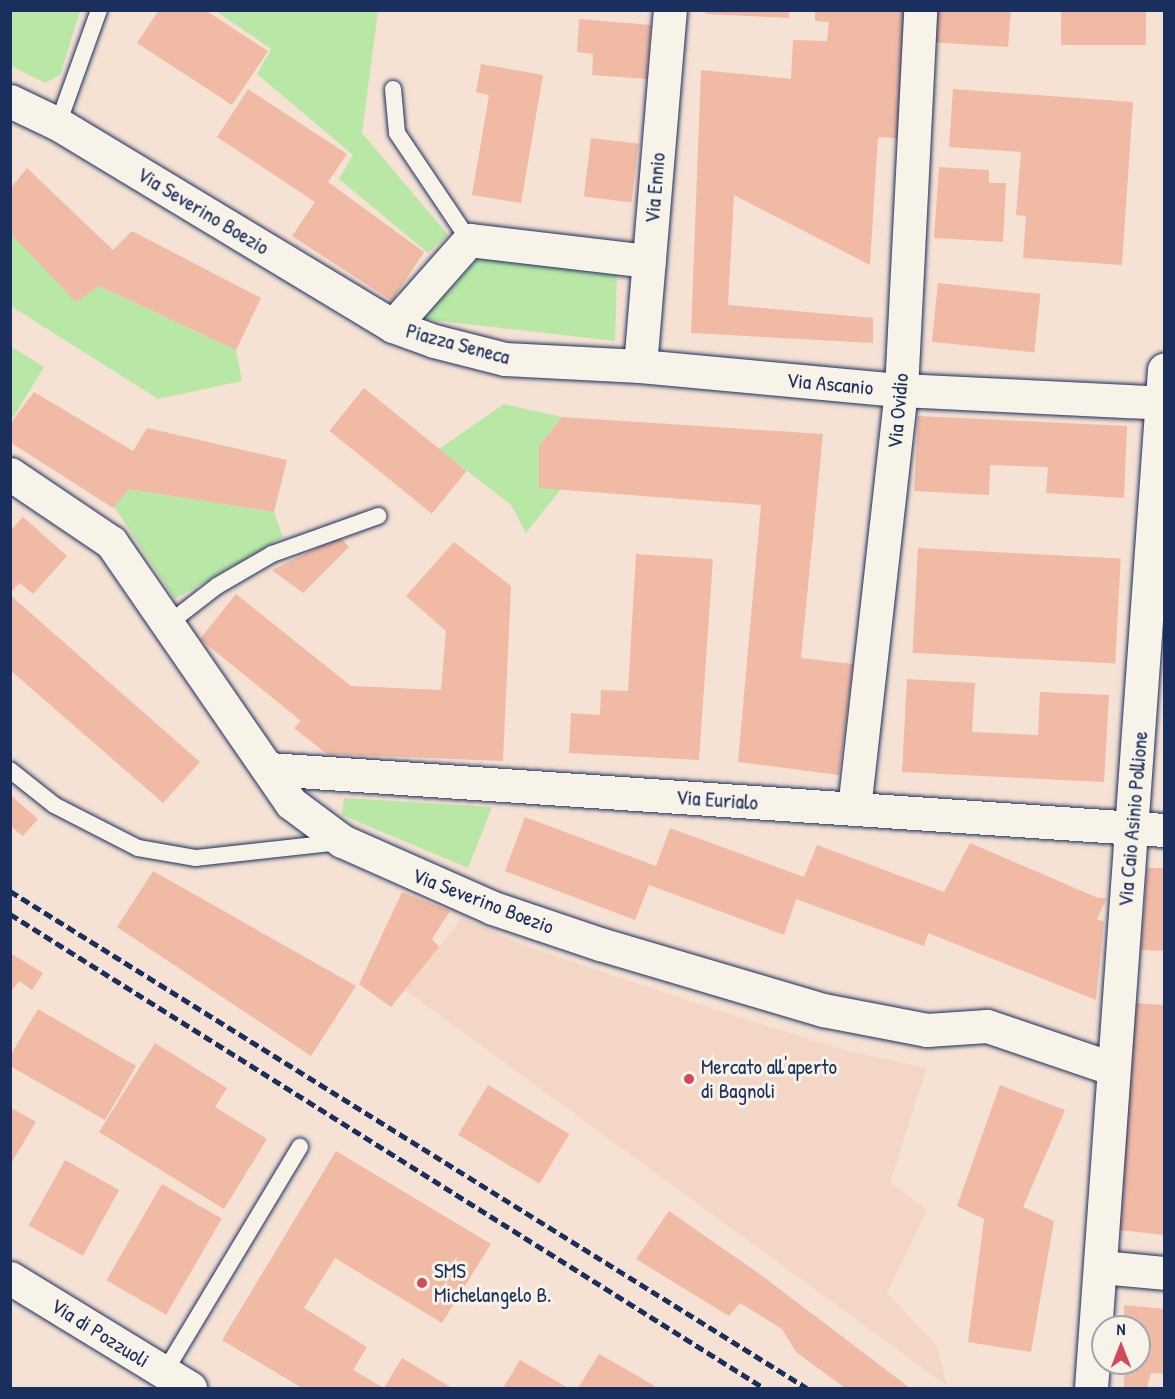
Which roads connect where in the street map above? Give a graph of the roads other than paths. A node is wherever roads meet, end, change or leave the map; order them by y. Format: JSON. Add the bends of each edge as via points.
{"nodes":[{"id":1,"x":99,"y":10,"type":"edge"},
{"id":2,"x":670,"y":10,"type":"edge"},
{"id":3,"x":920,"y":10,"type":"edge"},
{"id":4,"x":393,"y":88,"type":"dead end"},
{"id":5,"x":10,"y":101,"type":"edge"},
{"id":6,"x":58,"y":123,"type":"junction"},
{"id":7,"x":469,"y":240,"type":"junction"},
{"id":8,"x":650,"y":261,"type":"junction"},
{"id":9,"x":393,"y":326,"type":"junction"},
{"id":10,"x":640,"y":366,"type":"junction"},
{"id":11,"x":1164,"y":370,"type":"edge"},
{"id":12,"x":901,"y":390,"type":"junction"},
{"id":13,"x":1164,"y":403,"type":"edge"},
{"id":14,"x":10,"y":474,"type":"edge"},
{"id":15,"x":378,"y":516,"type":"dead end"},
{"id":16,"x":168,"y":624,"type":"junction"},
{"id":17,"x":269,"y":769,"type":"junction"},
{"id":18,"x":10,"y":770,"type":"edge"},
{"id":19,"x":854,"y":809,"type":"junction"},
{"id":20,"x":1149,"y":828,"type":"edge"},
{"id":21,"x":342,"y":842,"type":"junction"},
{"id":22,"x":1112,"y":1068,"type":"junction"},
{"id":23,"x":300,"y":1147,"type":"dead end"},
{"id":24,"x":1101,"y":1267,"type":"junction"},
{"id":25,"x":1164,"y":1273,"type":"edge"},
{"id":26,"x":10,"y":1278,"type":"edge"},
{"id":27,"x":177,"y":1381,"type":"edge"},
{"id":28,"x":1091,"y":1389,"type":"edge"}],
"edges":[{"from":1,"to":6,"type":"lane"},
{"from":2,"to":8,"type":"street","name":"Via Ennio"},
{"from":3,"to":12,"type":"street","name":"Via Ovidio"},
{"from":4,"to":7,"type":"lane","via":[[397,133]]},
{"from":5,"to":6,"type":"street","name":"Via Severino Boezio"},
{"from":6,"to":9,"type":"street","name":"Via Severino Boezio"},
{"from":7,"to":8,"type":"street"},
{"from":7,"to":9,"type":"street","name":"Piazza Seneca"},
{"from":8,"to":10,"type":"street","name":"Via Ennio"},
{"from":9,"to":10,"type":"street","name":"Piazza Seneca","via":[[505,359]]},
{"from":10,"to":12,"type":"street","name":"Via Ascanio"},
{"from":11,"to":13,"type":"street","name":"Via Caio Asinio Pollione"},
{"from":12,"to":13,"type":"street","name":"Via Ascanio"},
{"from":12,"to":19,"type":"street","name":"Via Ovidio"},
{"from":13,"to":20,"type":"street","name":"Via Caio Asinio Pollione"},
{"from":14,"to":16,"type":"street","name":"Via Severino Boezio","via":[[111,542]]},
{"from":15,"to":16,"type":"lane","via":[[272,554],[217,586]]},
{"from":16,"to":17,"type":"street","name":"Via Severino Boezio"},
{"from":17,"to":19,"type":"street","name":"Via Eurialo"},
{"from":17,"to":21,"type":"street","name":"Via Severino Boezio","via":[[291,803]]},
{"from":18,"to":21,"type":"lane","via":[[54,805],[138,848],[196,858]]},
{"from":19,"to":20,"type":"street","name":"Via Eurialo"},
{"from":20,"to":22,"type":"street","name":"Via Caio Asinio Pollione"},
{"from":21,"to":22,"type":"street","name":"Via Severino Boezio","via":[[493,908],[823,1011],[927,1030],[987,1026]]},
{"from":22,"to":24,"type":"street","name":"Via Caio Asinio Pollione"},
{"from":23,"to":27,"type":"lane"},
{"from":24,"to":25,"type":"street"},
{"from":24,"to":28,"type":"street","name":"Via Caio Asinio Pollione"},
{"from":26,"to":27,"type":"street","name":"Via di Pozzuoli"}]}
